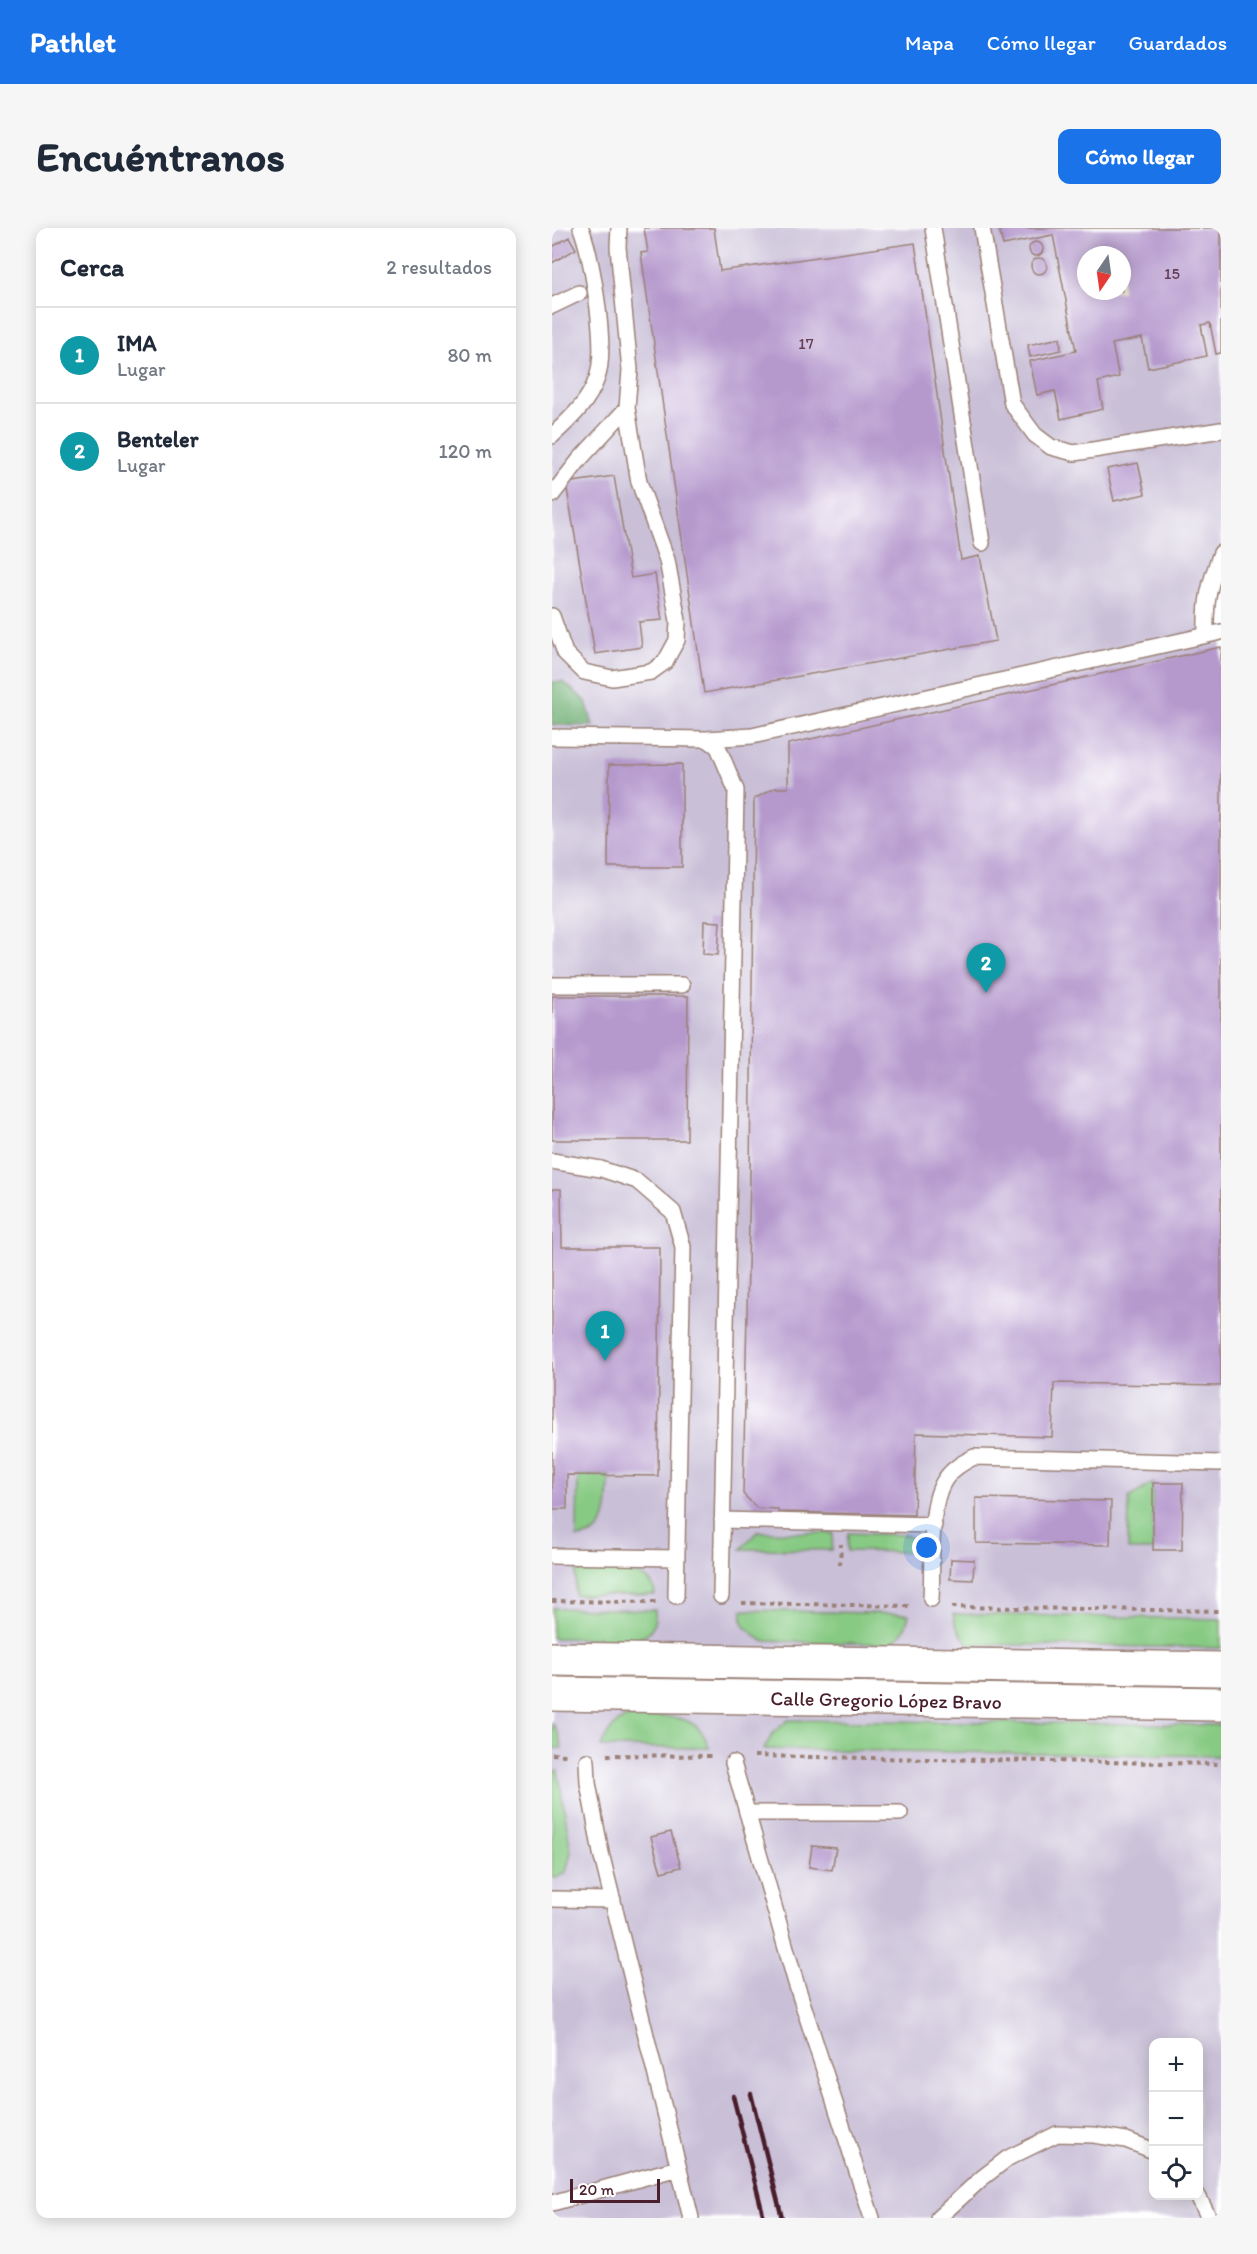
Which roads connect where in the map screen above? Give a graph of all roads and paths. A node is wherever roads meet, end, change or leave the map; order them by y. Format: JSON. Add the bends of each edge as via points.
{"nodes":[{"id":1,"x":581,"y":228,"type":"edge"},
{"id":2,"x":619,"y":228,"type":"edge"},
{"id":3,"x":933,"y":228,"type":"edge"},
{"id":4,"x":982,"y":228,"type":"edge"},
{"id":5,"x":579,"y":292,"type":"dead end"},
{"id":6,"x":552,"y":306,"type":"edge"},
{"id":7,"x":627,"y":408,"type":"junction"},
{"id":8,"x":1221,"y":430,"type":"edge"},
{"id":9,"x":552,"y":436,"type":"edge"},
{"id":10,"x":552,"y":495,"type":"edge"},
{"id":11,"x":982,"y":543,"type":"dead end"},
{"id":12,"x":1221,"y":552,"type":"edge"},
{"id":13,"x":552,"y":616,"type":"edge"},
{"id":14,"x":1214,"y":634,"type":"edge"},
{"id":15,"x":552,"y":737,"type":"edge"},
{"id":16,"x":707,"y":739,"type":"junction"},
{"id":17,"x":552,"y":985,"type":"edge"},
{"id":18,"x":682,"y":985,"type":"dead end"},
{"id":19,"x":552,"y":1161,"type":"edge"},
{"id":20,"x":1221,"y":1463,"type":"edge"},
{"id":21,"x":722,"y":1520,"type":"junction"},
{"id":22,"x":934,"y":1525,"type":"junction"},
{"id":23,"x":552,"y":1556,"type":"edge"},
{"id":24,"x":677,"y":1558,"type":"junction"},
{"id":25,"x":670,"y":1599,"type":"joint"},
{"id":26,"x":727,"y":1600,"type":"joint"},
{"id":27,"x":552,"y":1601,"type":"edge"},
{"id":28,"x":931,"y":1604,"type":"junction"},
{"id":29,"x":1221,"y":1611,"type":"edge"},
{"id":30,"x":552,"y":1659,"type":"edge"},
{"id":31,"x":1221,"y":1669,"type":"edge"},
{"id":32,"x":552,"y":1694,"type":"edge"},
{"id":33,"x":1221,"y":1704,"type":"edge"},
{"id":34,"x":552,"y":1755,"type":"edge"},
{"id":35,"x":587,"y":1757,"type":"junction"},
{"id":36,"x":733,"y":1758,"type":"junction"},
{"id":37,"x":1221,"y":1764,"type":"edge"},
{"id":38,"x":747,"y":1813,"type":"junction"},
{"id":39,"x":900,"y":1813,"type":"dead end"},
{"id":40,"x":552,"y":1899,"type":"edge"},
{"id":41,"x":613,"y":1900,"type":"junction"},
{"id":42,"x":1149,"y":2149,"type":"edge"},
{"id":43,"x":678,"y":2168,"type":"junction"},
{"id":44,"x":1200,"y":2200,"type":"edge"},
{"id":45,"x":552,"y":2203,"type":"edge"},
{"id":46,"x":691,"y":2218,"type":"edge"},
{"id":47,"x":872,"y":2218,"type":"edge"},
{"id":48,"x":938,"y":2218,"type":"edge"},
{"id":49,"x":1209,"y":2218,"type":"edge"}],
"edges":[{"from":1,"to":9,"type":"lane","via":[[595,291],[598,376],[589,395]]},
{"from":2,"to":7,"type":"lane","via":[[630,370]]},
{"from":3,"to":11,"type":"lane"},
{"from":4,"to":8,"type":"lane","via":[[1012,404],[1035,435],[1051,447],[1074,453]]},
{"from":5,"to":6,"type":"lane"},
{"from":7,"to":10,"type":"lane"},
{"from":7,"to":13,"type":"lane","via":[[639,482],[667,560],[678,621],[676,640],[665,662],[651,672],[612,678],[584,672],[565,653]]},
{"from":12,"to":14,"type":"lane","via":[[1208,586],[1205,610]]},
{"from":14,"to":16,"type":"lane","via":[[752,736]]},
{"from":15,"to":16,"type":"lane"},
{"from":16,"to":21,"type":"lane","via":[[718,747],[736,790]]},
{"from":17,"to":18,"type":"lane"},
{"from":19,"to":24,"type":"lane","via":[[601,1169],[637,1181],[673,1212],[683,1247]]},
{"from":20,"to":22,"type":"lane","via":[[974,1457],[959,1464],[943,1482]]},
{"from":21,"to":22,"type":"lane"},
{"from":21,"to":26,"type":"lane"},
{"from":22,"to":28,"type":"lane"},
{"from":23,"to":24,"type":"lane"},
{"from":24,"to":25,"type":"lane"},
{"from":25,"to":27,"type":"path"},
{"from":26,"to":28,"type":"path"},
{"from":28,"to":29,"type":"path"},
{"from":30,"to":31,"type":"main road","name":"Calle Gregorio López Bravo"},
{"from":32,"to":33,"type":"main road","name":"Calle Gregorio López Bravo"},
{"from":34,"to":35,"type":"path"},
{"from":35,"to":36,"type":"path"},
{"from":35,"to":41,"type":"lane","via":[[588,1783]]},
{"from":36,"to":37,"type":"path"},
{"from":36,"to":38,"type":"lane"},
{"from":38,"to":39,"type":"lane"},
{"from":38,"to":47,"type":"lane","via":[[796,1983]]},
{"from":40,"to":41,"type":"lane"},
{"from":41,"to":43,"type":"lane"},
{"from":42,"to":48,"type":"lane","via":[[1126,2140],[1057,2134],[1008,2158]]},
{"from":43,"to":45,"type":"lane"},
{"from":43,"to":46,"type":"lane"},
{"from":44,"to":49,"type":"lane"}]}
